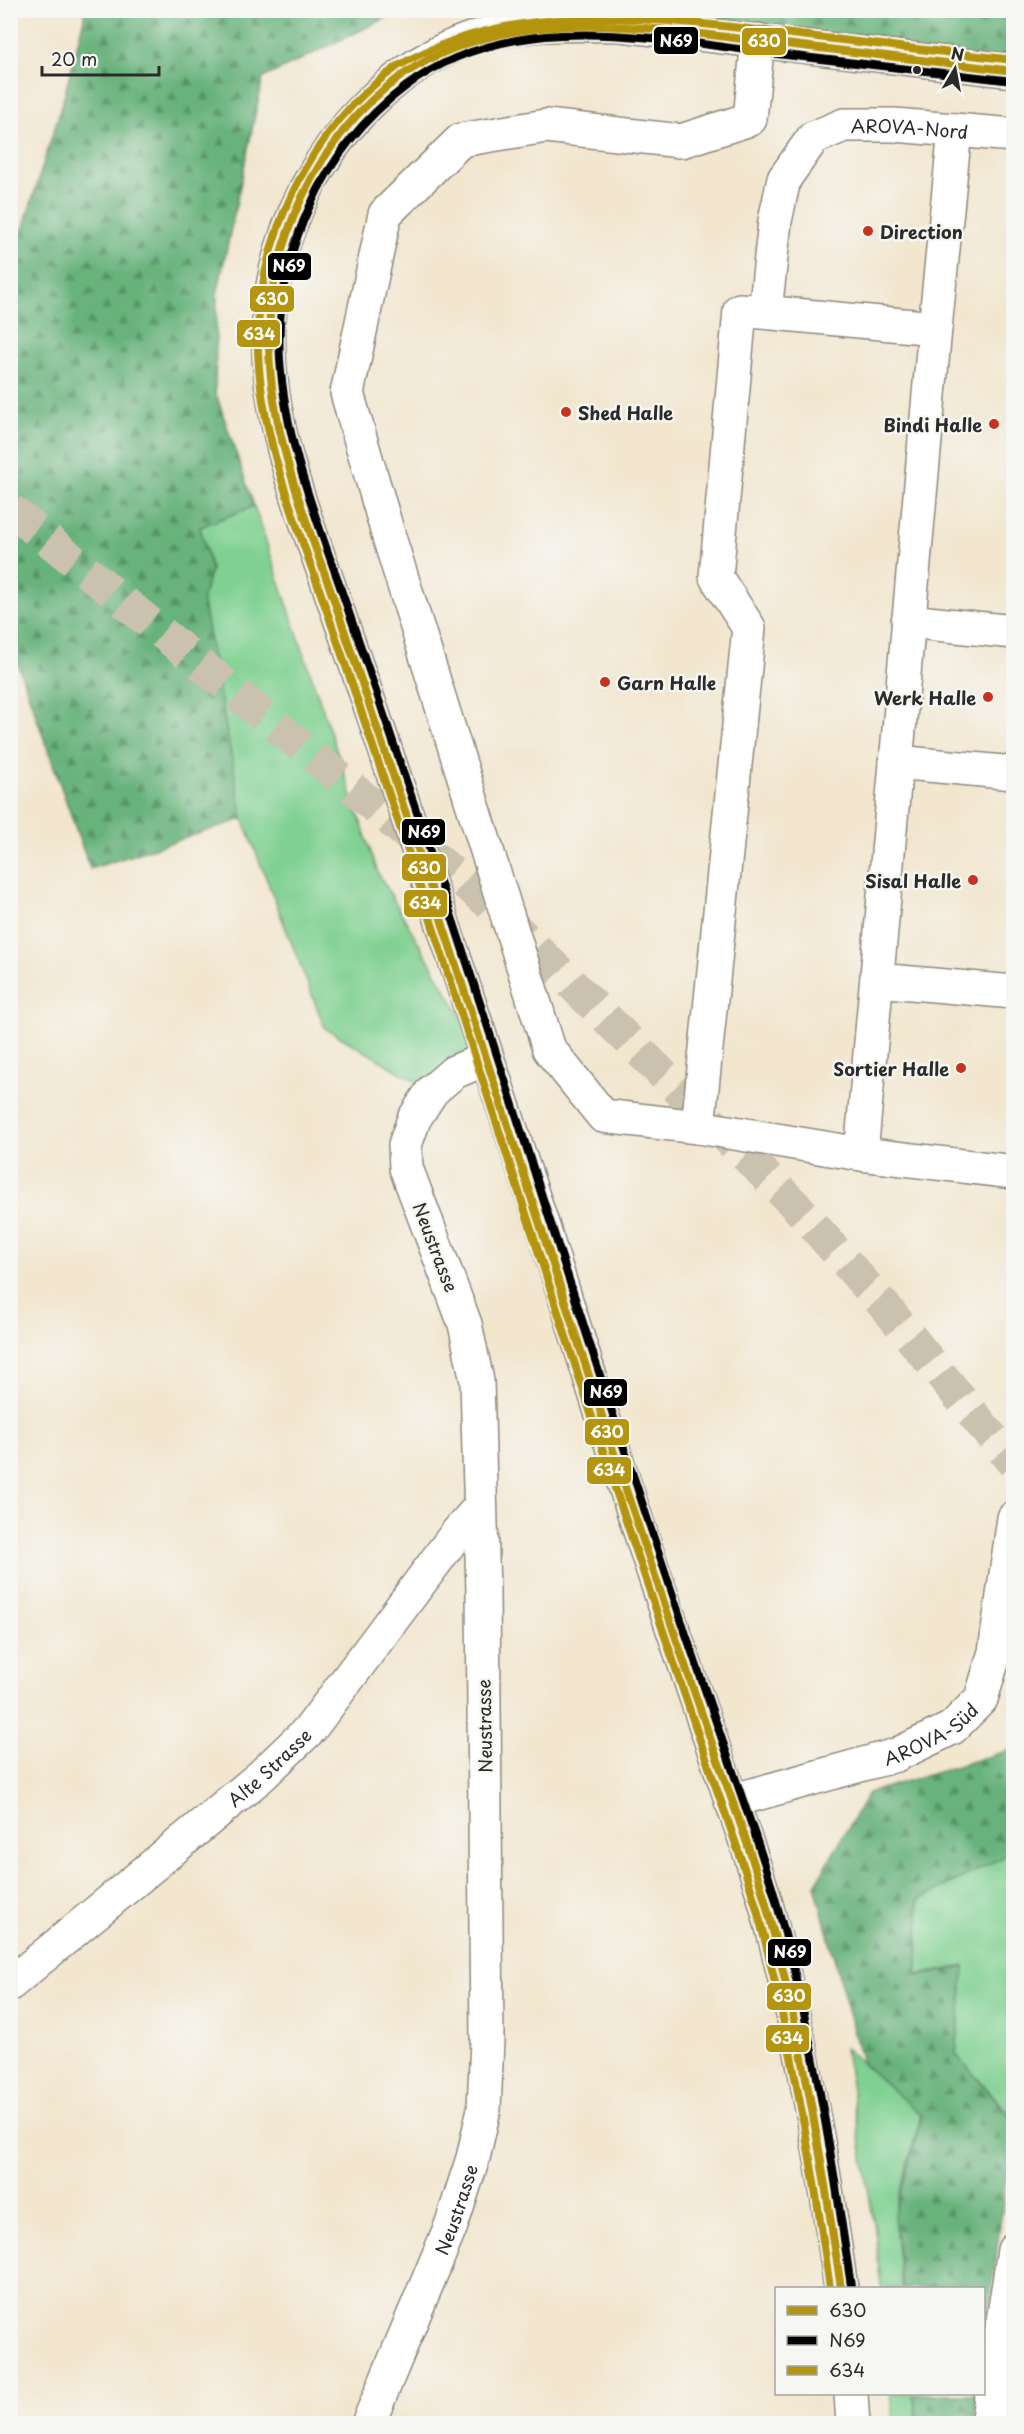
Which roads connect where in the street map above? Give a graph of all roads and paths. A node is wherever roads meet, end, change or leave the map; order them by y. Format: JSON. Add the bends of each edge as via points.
{"nodes":[{"id":1,"x":758,"y":40,"type":"junction"},
{"id":2,"x":1014,"y":71,"type":"edge"},
{"id":3,"x":955,"y":130,"type":"junction"},
{"id":4,"x":1014,"y":135,"type":"edge"},
{"id":5,"x":765,"y":312,"type":"junction"},
{"id":6,"x":935,"y":328,"type":"junction"},
{"id":7,"x":909,"y":621,"type":"junction"},
{"id":8,"x":1014,"y":632,"type":"edge"},
{"id":9,"x":896,"y":762,"type":"junction"},
{"id":10,"x":1014,"y":773,"type":"edge"},
{"id":11,"x":877,"y":980,"type":"junction"},
{"id":12,"x":1014,"y":992,"type":"edge"},
{"id":13,"x":486,"y":1059,"type":"junction"},
{"id":14,"x":698,"y":1127,"type":"junction"},
{"id":15,"x":861,"y":1154,"type":"junction"},
{"id":16,"x":1014,"y":1172,"type":"edge"},
{"id":17,"x":480,"y":1507,"type":"junction"},
{"id":18,"x":1014,"y":1518,"type":"edge"},
{"id":19,"x":731,"y":1801,"type":"junction"},
{"id":20,"x":10,"y":1984,"type":"edge"},
{"id":21,"x":1014,"y":2250,"type":"edge"},
{"id":22,"x":841,"y":2287,"type":"edge"},
{"id":23,"x":851,"y":2395,"type":"edge"},
{"id":24,"x":368,"y":2424,"type":"edge"},
{"id":25,"x":853,"y":2424,"type":"edge"},
{"id":26,"x":987,"y":2424,"type":"edge"}],
"edges":[{"from":1,"to":2,"type":"main road"},
{"from":1,"to":13,"type":"main road","via":[[621,24],[565,24],[517,27],[453,46],[394,80],[343,130],[309,186],[290,228],[277,273],[269,314],[269,358],[283,448]]},
{"from":1,"to":14,"type":"main road","via":[[750,119],[681,141],[546,126],[460,140],[385,214],[347,393],[549,1049],[603,1116]]},
{"from":3,"to":4,"type":"main road","name":"AROVA-Nord"},
{"from":3,"to":5,"type":"main road","name":"AROVA-Nord","via":[[844,125],[813,138],[784,179]]},
{"from":3,"to":6,"type":"main road"},
{"from":5,"to":6,"type":"main road"},
{"from":5,"to":14,"type":"main road","via":[[740,310],[716,577],[748,628]]},
{"from":6,"to":7,"type":"main road"},
{"from":7,"to":8,"type":"main road"},
{"from":7,"to":9,"type":"main road"},
{"from":9,"to":10,"type":"main road"},
{"from":9,"to":11,"type":"main road"},
{"from":11,"to":12,"type":"main road"},
{"from":11,"to":15,"type":"main road"},
{"from":13,"to":17,"type":"main road","name":"Neustrasse","via":[[454,1072],[432,1091],[414,1119],[405,1145],[406,1168],[465,1324],[477,1381]]},
{"from":13,"to":19,"type":"main road"},
{"from":14,"to":15,"type":"main road"},
{"from":15,"to":16,"type":"main road"},
{"from":17,"to":20,"type":"main road","name":"Alte Strasse","via":[[311,1728],[261,1776]]},
{"from":17,"to":24,"type":"main road","name":"Neustrasse","via":[[487,1956],[484,2109],[451,2226]]},
{"from":18,"to":19,"type":"main road","name":"AROVA-Süd","via":[[995,1652],[981,1699],[952,1728],[896,1755]]},
{"from":19,"to":22,"type":"main road","via":[[766,1904],[798,2038]]},
{"from":21,"to":26,"type":"main road"},
{"from":23,"to":25,"type":"main road"}]}
